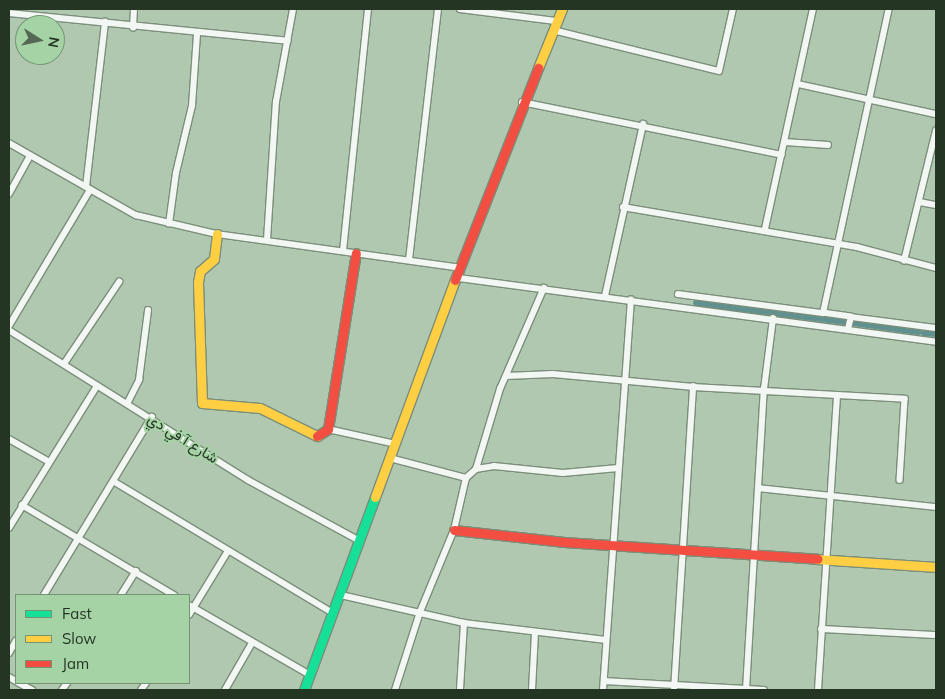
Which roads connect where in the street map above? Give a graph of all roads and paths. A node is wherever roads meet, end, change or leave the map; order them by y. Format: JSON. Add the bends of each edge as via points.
{"nodes":[{"id":1,"x":134,"y":9,"type":"edge"},
{"id":2,"x":293,"y":9,"type":"edge"},
{"id":3,"x":368,"y":9,"type":"edge"},
{"id":4,"x":438,"y":9,"type":"edge"},
{"id":5,"x":460,"y":9,"type":"edge"},
{"id":6,"x":562,"y":9,"type":"edge"},
{"id":7,"x":733,"y":9,"type":"edge"},
{"id":8,"x":813,"y":9,"type":"edge"},
{"id":9,"x":889,"y":9,"type":"edge"},
{"id":10,"x":9,"y":13,"type":"edge"},
{"id":11,"x":557,"y":21,"type":"junction"},
{"id":12,"x":105,"y":22,"type":"junction"},
{"id":13,"x":133,"y":28,"type":"junction"},
{"id":14,"x":553,"y":30,"type":"junction"},
{"id":15,"x":197,"y":34,"type":"junction"},
{"id":16,"x":288,"y":41,"type":"junction"},
{"id":17,"x":798,"y":84,"type":"junction"},
{"id":18,"x":870,"y":100,"type":"junction"},
{"id":19,"x":522,"y":102,"type":"junction"},
{"id":20,"x":936,"y":114,"type":"edge"},
{"id":21,"x":643,"y":124,"type":"junction"},
{"id":22,"x":936,"y":132,"type":"edge"},
{"id":23,"x":785,"y":142,"type":"junction"},
{"id":24,"x":9,"y":143,"type":"edge"},
{"id":25,"x":828,"y":145,"type":"dead end"},
{"id":26,"x":782,"y":154,"type":"junction"},
{"id":27,"x":30,"y":156,"type":"junction"},
{"id":28,"x":88,"y":188,"type":"junction"},
{"id":29,"x":9,"y":194,"type":"edge"},
{"id":30,"x":920,"y":202,"type":"junction"},
{"id":31,"x":936,"y":205,"type":"edge"},
{"id":32,"x":623,"y":207,"type":"junction"},
{"id":33,"x":169,"y":224,"type":"junction"},
{"id":34,"x":765,"y":229,"type":"junction"},
{"id":35,"x":217,"y":234,"type":"junction"},
{"id":36,"x":267,"y":240,"type":"junction"},
{"id":37,"x":836,"y":245,"type":"junction"},
{"id":38,"x":343,"y":251,"type":"junction"},
{"id":39,"x":356,"y":253,"type":"junction"},
{"id":40,"x":409,"y":260,"type":"junction"},
{"id":41,"x":904,"y":261,"type":"junction"},
{"id":42,"x":461,"y":268,"type":"junction"},
{"id":43,"x":936,"y":268,"type":"edge"},
{"id":44,"x":459,"y":278,"type":"junction"},
{"id":45,"x":119,"y":282,"type":"dead end"},
{"id":46,"x":544,"y":288,"type":"junction"},
{"id":47,"x":678,"y":294,"type":"dead end"},
{"id":48,"x":605,"y":296,"type":"junction"},
{"id":49,"x":631,"y":300,"type":"junction"},
{"id":50,"x":148,"y":311,"type":"dead end"},
{"id":51,"x":823,"y":313,"type":"junction"},
{"id":52,"x":851,"y":318,"type":"junction"},
{"id":53,"x":774,"y":319,"type":"junction"},
{"id":54,"x":9,"y":326,"type":"edge"},
{"id":55,"x":936,"y":328,"type":"edge"},
{"id":56,"x":848,"y":329,"type":"junction"},
{"id":57,"x":9,"y":330,"type":"edge"},
{"id":58,"x":936,"y":342,"type":"edge"},
{"id":59,"x":64,"y":364,"type":"junction"},
{"id":60,"x":506,"y":376,"type":"junction"},
{"id":61,"x":622,"y":379,"type":"junction"},
{"id":62,"x":97,"y":386,"type":"junction"},
{"id":63,"x":693,"y":387,"type":"junction"},
{"id":64,"x":764,"y":389,"type":"junction"},
{"id":65,"x":837,"y":396,"type":"junction"},
{"id":66,"x":127,"y":404,"type":"junction"},
{"id":67,"x":152,"y":417,"type":"junction"},
{"id":68,"x":328,"y":429,"type":"junction"},
{"id":69,"x":9,"y":439,"type":"edge"},
{"id":70,"x":396,"y":444,"type":"junction"},
{"id":71,"x":390,"y":458,"type":"junction"},
{"id":72,"x":48,"y":461,"type":"junction"},
{"id":73,"x":618,"y":468,"type":"junction"},
{"id":74,"x":476,"y":469,"type":"junction"},
{"id":75,"x":466,"y":478,"type":"junction"},
{"id":76,"x":900,"y":480,"type":"dead end"},
{"id":77,"x":115,"y":482,"type":"junction"},
{"id":78,"x":758,"y":488,"type":"junction"},
{"id":79,"x":830,"y":497,"type":"junction"},
{"id":80,"x":22,"y":505,"type":"junction"},
{"id":81,"x":936,"y":507,"type":"edge"},
{"id":82,"x":9,"y":528,"type":"edge"},
{"id":83,"x":454,"y":530,"type":"junction"},
{"id":84,"x":79,"y":538,"type":"junction"},
{"id":85,"x":360,"y":541,"type":"junction"},
{"id":86,"x":613,"y":542,"type":"junction"},
{"id":87,"x":682,"y":550,"type":"junction"},
{"id":88,"x":228,"y":552,"type":"junction"},
{"id":89,"x":754,"y":553,"type":"junction"},
{"id":90,"x":825,"y":558,"type":"junction"},
{"id":91,"x":936,"y":567,"type":"edge"},
{"id":92,"x":136,"y":571,"type":"junction"},
{"id":93,"x":45,"y":594,"type":"edge"},
{"id":94,"x":122,"y":594,"type":"edge"},
{"id":95,"x":172,"y":594,"type":"edge"},
{"id":96,"x":341,"y":595,"type":"junction"},
{"id":97,"x":191,"y":606,"type":"edge"},
{"id":98,"x":420,"y":612,"type":"junction"},
{"id":99,"x":333,"y":613,"type":"junction"},
{"id":100,"x":464,"y":623,"type":"junction"},
{"id":101,"x":821,"y":629,"type":"junction"},
{"id":102,"x":535,"y":633,"type":"junction"},
{"id":103,"x":936,"y":635,"type":"edge"},
{"id":104,"x":606,"y":640,"type":"junction"},
{"id":105,"x":15,"y":643,"type":"edge"},
{"id":106,"x":252,"y":643,"type":"junction"},
{"id":107,"x":9,"y":654,"type":"edge"},
{"id":108,"x":310,"y":675,"type":"junction"},
{"id":109,"x":604,"y":681,"type":"junction"},
{"id":110,"x":674,"y":688,"type":"edge"},
{"id":111,"x":746,"y":689,"type":"edge"},
{"id":112,"x":225,"y":690,"type":"edge"},
{"id":113,"x":304,"y":690,"type":"edge"},
{"id":114,"x":395,"y":690,"type":"edge"},
{"id":115,"x":460,"y":690,"type":"edge"},
{"id":116,"x":532,"y":690,"type":"edge"},
{"id":117,"x":603,"y":690,"type":"edge"},
{"id":118,"x":764,"y":690,"type":"edge"},
{"id":119,"x":818,"y":690,"type":"edge"}],
"edges":[{"from":1,"to":13,"type":"street"},
{"from":2,"to":16,"type":"street"},
{"from":3,"to":38,"type":"street"},
{"from":4,"to":40,"type":"street"},
{"from":5,"to":11,"type":"street"},
{"from":6,"to":11,"type":"street"},
{"from":7,"to":14,"type":"street","via":[[720,71]]},
{"from":8,"to":17,"type":"street"},
{"from":9,"to":18,"type":"street"},
{"from":10,"to":12,"type":"street"},
{"from":11,"to":14,"type":"street"},
{"from":12,"to":13,"type":"street"},
{"from":12,"to":28,"type":"street"},
{"from":13,"to":15,"type":"street"},
{"from":14,"to":19,"type":"street"},
{"from":15,"to":16,"type":"street"},
{"from":15,"to":33,"type":"street","via":[[192,106],[176,172]]},
{"from":16,"to":36,"type":"street","via":[[272,140]]},
{"from":17,"to":18,"type":"street"},
{"from":17,"to":23,"type":"street"},
{"from":18,"to":20,"type":"street"},
{"from":18,"to":37,"type":"street"},
{"from":19,"to":21,"type":"street"},
{"from":19,"to":42,"type":"street"},
{"from":21,"to":26,"type":"street"},
{"from":21,"to":32,"type":"street"},
{"from":22,"to":30,"type":"street"},
{"from":23,"to":25,"type":"street"},
{"from":23,"to":26,"type":"street"},
{"from":24,"to":27,"type":"street"},
{"from":26,"to":34,"type":"street"},
{"from":27,"to":28,"type":"street"},
{"from":27,"to":29,"type":"street"},
{"from":28,"to":33,"type":"street","via":[[136,215]]},
{"from":28,"to":54,"type":"street"},
{"from":30,"to":31,"type":"street"},
{"from":30,"to":41,"type":"street"},
{"from":32,"to":34,"type":"street"},
{"from":32,"to":48,"type":"street"},
{"from":33,"to":35,"type":"street"},
{"from":34,"to":37,"type":"street"},
{"from":35,"to":36,"type":"street"},
{"from":35,"to":68,"type":"street","via":[[214,260],[200,271],[198,282],[202,402],[260,408],[312,436],[321,436]]},
{"from":36,"to":38,"type":"street"},
{"from":37,"to":41,"type":"street","via":[[857,246]]},
{"from":37,"to":51,"type":"street"},
{"from":38,"to":39,"type":"street"},
{"from":39,"to":40,"type":"street"},
{"from":39,"to":68,"type":"street"},
{"from":40,"to":42,"type":"street"},
{"from":41,"to":43,"type":"street"},
{"from":42,"to":44,"type":"street"},
{"from":44,"to":46,"type":"street"},
{"from":44,"to":70,"type":"street"},
{"from":45,"to":59,"type":"street"},
{"from":46,"to":48,"type":"street"},
{"from":46,"to":60,"type":"street"},
{"from":47,"to":51,"type":"street"},
{"from":48,"to":49,"type":"street"},
{"from":49,"to":53,"type":"street"},
{"from":49,"to":61,"type":"street"},
{"from":50,"to":66,"type":"street","via":[[139,380]]},
{"from":51,"to":52,"type":"street"},
{"from":52,"to":55,"type":"street"},
{"from":52,"to":56,"type":"street"},
{"from":53,"to":56,"type":"street"},
{"from":53,"to":64,"type":"street"},
{"from":56,"to":58,"type":"street"},
{"from":57,"to":59,"type":"street","name":"شارع آ في دي"},
{"from":59,"to":62,"type":"street","name":"شارع آ في دي"},
{"from":60,"to":61,"type":"street"},
{"from":60,"to":74,"type":"street"},
{"from":61,"to":63,"type":"street"},
{"from":61,"to":73,"type":"street"},
{"from":62,"to":66,"type":"street","name":"شارع آ في دي"},
{"from":62,"to":72,"type":"street"},
{"from":63,"to":64,"type":"street"},
{"from":63,"to":87,"type":"street"},
{"from":64,"to":65,"type":"street"},
{"from":64,"to":78,"type":"street"},
{"from":65,"to":76,"type":"street","via":[[905,399]]},
{"from":65,"to":79,"type":"street"},
{"from":66,"to":67,"type":"street","name":"شارع آ في دي"},
{"from":67,"to":77,"type":"street"},
{"from":67,"to":85,"type":"street","name":"شارع آ في دي","via":[[248,480]]},
{"from":68,"to":70,"type":"street"},
{"from":69,"to":72,"type":"street"},
{"from":70,"to":71,"type":"street"},
{"from":71,"to":75,"type":"street"},
{"from":71,"to":85,"type":"street"},
{"from":72,"to":80,"type":"street"},
{"from":73,"to":74,"type":"street","via":[[563,473],[494,466]]},
{"from":73,"to":86,"type":"street"},
{"from":74,"to":75,"type":"street"},
{"from":75,"to":83,"type":"street"},
{"from":77,"to":84,"type":"street"},
{"from":77,"to":88,"type":"street"},
{"from":78,"to":79,"type":"street"},
{"from":78,"to":89,"type":"street"},
{"from":79,"to":81,"type":"street"},
{"from":79,"to":90,"type":"street"},
{"from":80,"to":82,"type":"street"},
{"from":80,"to":84,"type":"street"},
{"from":83,"to":86,"type":"street"},
{"from":83,"to":98,"type":"street"},
{"from":84,"to":92,"type":"street"},
{"from":84,"to":93,"type":"street"},
{"from":85,"to":96,"type":"street"},
{"from":86,"to":87,"type":"street"},
{"from":86,"to":104,"type":"street"},
{"from":87,"to":89,"type":"street"},
{"from":87,"to":110,"type":"street"},
{"from":88,"to":97,"type":"street"},
{"from":88,"to":99,"type":"street"},
{"from":89,"to":90,"type":"street"},
{"from":89,"to":111,"type":"street"},
{"from":90,"to":91,"type":"street"},
{"from":90,"to":101,"type":"street"},
{"from":92,"to":94,"type":"street"},
{"from":92,"to":95,"type":"street"},
{"from":96,"to":98,"type":"street"},
{"from":96,"to":99,"type":"street"},
{"from":97,"to":106,"type":"street"},
{"from":98,"to":100,"type":"street"},
{"from":98,"to":114,"type":"street"},
{"from":99,"to":108,"type":"street"},
{"from":100,"to":102,"type":"street"},
{"from":100,"to":115,"type":"street"},
{"from":101,"to":103,"type":"street"},
{"from":101,"to":119,"type":"street"},
{"from":102,"to":104,"type":"street"},
{"from":102,"to":116,"type":"street"},
{"from":104,"to":109,"type":"street"},
{"from":105,"to":107,"type":"street"},
{"from":106,"to":108,"type":"street"},
{"from":106,"to":112,"type":"street"},
{"from":108,"to":113,"type":"street"},
{"from":109,"to":110,"type":"street"},
{"from":109,"to":117,"type":"street"},
{"from":110,"to":111,"type":"street"},
{"from":111,"to":118,"type":"street"}]}
